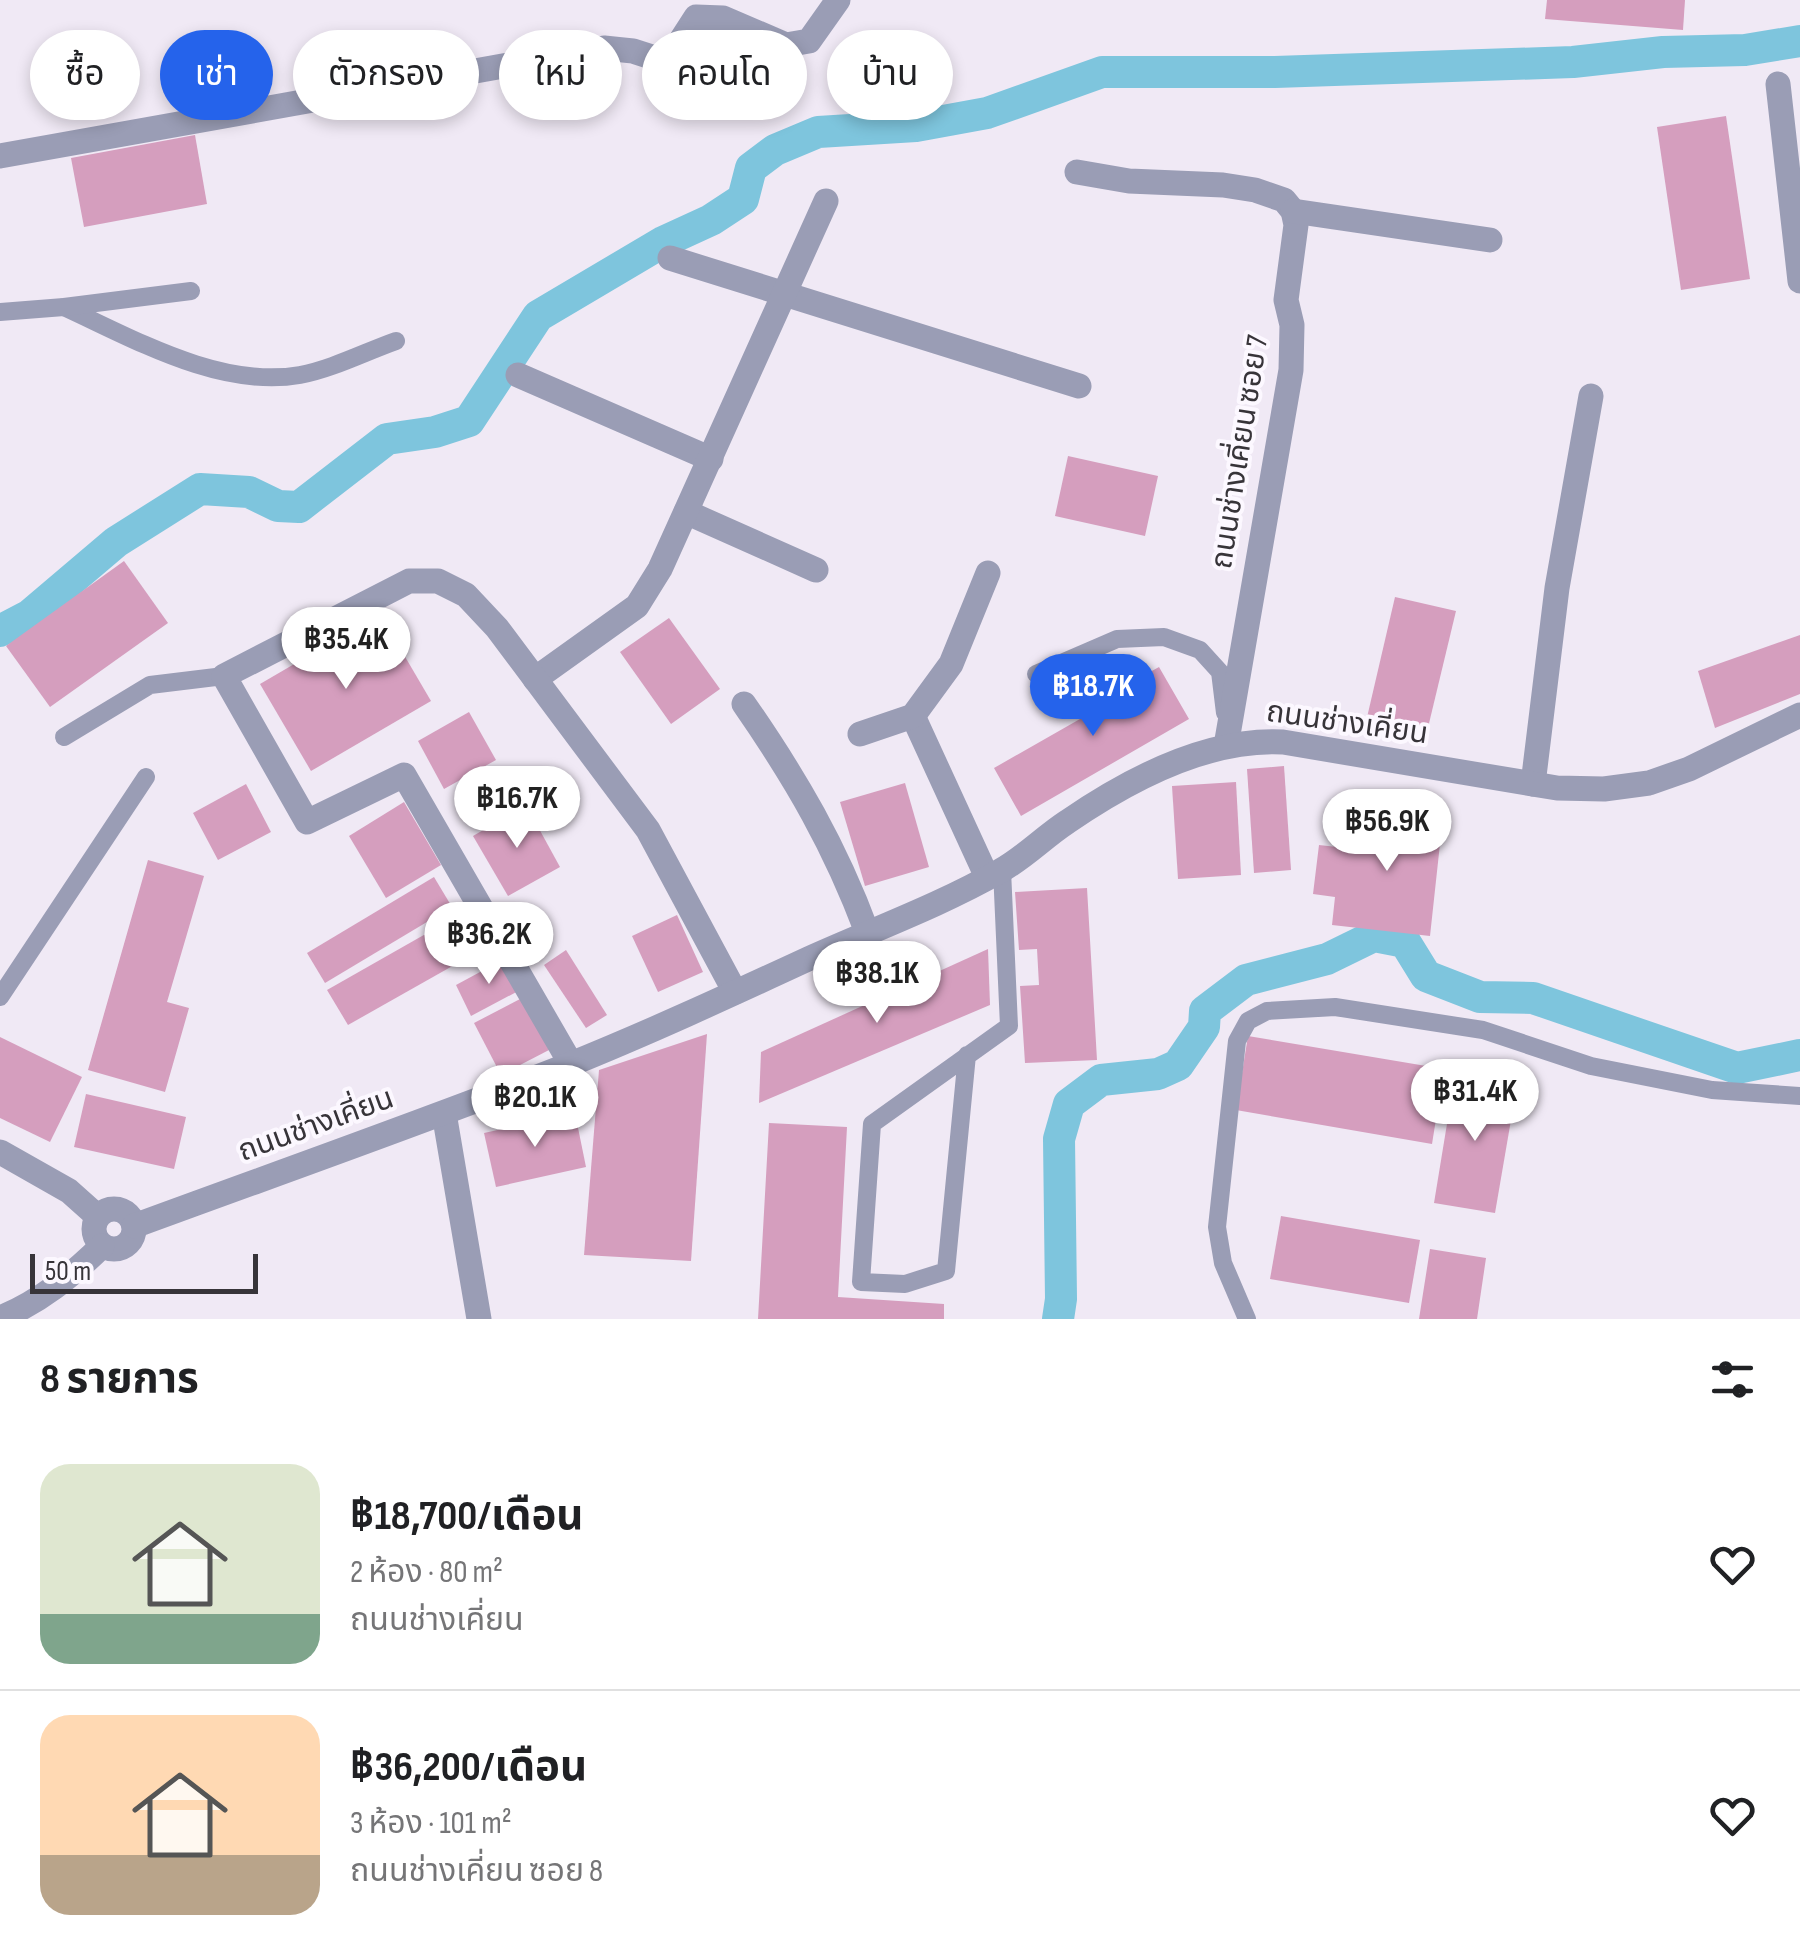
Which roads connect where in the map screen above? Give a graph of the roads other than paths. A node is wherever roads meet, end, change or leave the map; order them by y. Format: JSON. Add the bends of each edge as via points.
{"nodes":[{"id":1,"x":838,"y":0,"type":"edge"},
{"id":2,"x":1778,"y":84,"type":"dead end"},
{"id":3,"x":0,"y":156,"type":"edge"},
{"id":4,"x":1077,"y":172,"type":"dead end"},
{"id":5,"x":826,"y":201,"type":"dead end"},
{"id":6,"x":1293,"y":211,"type":"junction"},
{"id":7,"x":1490,"y":240,"type":"dead end"},
{"id":8,"x":670,"y":258,"type":"dead end"},
{"id":9,"x":1800,"y":281,"type":"edge"},
{"id":10,"x":191,"y":290,"type":"dead end"},
{"id":11,"x":784,"y":294,"type":"junction"},
{"id":12,"x":64,"y":307,"type":"junction"},
{"id":13,"x":0,"y":312,"type":"edge"},
{"id":14,"x":396,"y":341,"type":"dead end"},
{"id":15,"x":518,"y":374,"type":"dead end"},
{"id":16,"x":1079,"y":386,"type":"dead end"},
{"id":17,"x":1591,"y":396,"type":"dead end"},
{"id":18,"x":710,"y":459,"type":"junction"},
{"id":19,"x":686,"y":512,"type":"junction"},
{"id":20,"x":816,"y":570,"type":"dead end"},
{"id":21,"x":988,"y":574,"type":"dead end"},
{"id":22,"x":1036,"y":674,"type":"dead end"},
{"id":23,"x":224,"y":676,"type":"junction"},
{"id":24,"x":534,"y":679,"type":"junction"},
{"id":25,"x":744,"y":704,"type":"dead end"},
{"id":26,"x":1800,"y":715,"type":"edge"},
{"id":27,"x":913,"y":716,"type":"junction"},
{"id":28,"x":860,"y":734,"type":"dead end"},
{"id":29,"x":64,"y":737,"type":"dead end"},
{"id":30,"x":1226,"y":746,"type":"junction"},
{"id":31,"x":146,"y":777,"type":"dead end"},
{"id":32,"x":1532,"y":784,"type":"junction"},
{"id":33,"x":994,"y":874,"type":"junction"},
{"id":34,"x":867,"y":932,"type":"junction"},
{"id":35,"x":735,"y":992,"type":"junction"},
{"id":36,"x":0,"y":997,"type":"edge"},
{"id":37,"x":967,"y":1055,"type":"junction"},
{"id":38,"x":570,"y":1064,"type":"junction"},
{"id":39,"x":1800,"y":1096,"type":"edge"},
{"id":40,"x":444,"y":1113,"type":"junction"},
{"id":41,"x":0,"y":1152,"type":"edge"},
{"id":42,"x":98,"y":1216,"type":"junction"},
{"id":43,"x":134,"y":1226,"type":"junction"},
{"id":44,"x":102,"y":1246,"type":"junction"},
{"id":45,"x":15,"y":1315,"type":"edge"},
{"id":46,"x":479,"y":1319,"type":"edge"},
{"id":47,"x":1247,"y":1319,"type":"edge"}],
"edges":[{"from":1,"to":3,"type":"street","via":[[809,41],[786,45],[723,18],[696,17],[667,62],[604,48]]},
{"from":2,"to":9,"type":"street"},
{"from":4,"to":6,"type":"street","via":[[1256,190],[1284,200]]},
{"from":5,"to":11,"type":"street"},
{"from":6,"to":7,"type":"street"},
{"from":6,"to":30,"type":"street","name":"ถนนช่างเคี่ยน ซอย 7","via":[[1286,300],[1291,370]]},
{"from":8,"to":11,"type":"street"},
{"from":10,"to":12,"type":"lane"},
{"from":11,"to":16,"type":"street"},
{"from":11,"to":18,"type":"street"},
{"from":12,"to":13,"type":"lane"},
{"from":12,"to":14,"type":"lane","via":[[166,354],[235,375],[300,375]]},
{"from":15,"to":18,"type":"street"},
{"from":17,"to":32,"type":"street"},
{"from":18,"to":19,"type":"street"},
{"from":19,"to":20,"type":"street"},
{"from":19,"to":24,"type":"street","via":[[637,606]]},
{"from":21,"to":27,"type":"street","via":[[951,664]]},
{"from":22,"to":30,"type":"lane","via":[[1118,639],[1164,637],[1200,650],[1220,672]]},
{"from":23,"to":24,"type":"street","via":[[409,581],[438,581],[466,595]]},
{"from":23,"to":29,"type":"lane","via":[[150,685]]},
{"from":23,"to":38,"type":"street","via":[[307,822],[404,775]]},
{"from":24,"to":35,"type":"street","via":[[648,830]]},
{"from":25,"to":34,"type":"street","via":[[844,869]]},
{"from":26,"to":32,"type":"street","name":"ถนนช่างเคี่ยน","via":[[1649,783],[1604,789]]},
{"from":27,"to":28,"type":"street"},
{"from":27,"to":33,"type":"street"},
{"from":30,"to":32,"type":"street","name":"ถนนช่างเคี่ยน","via":[[1282,742]]},
{"from":30,"to":33,"type":"street","name":"ถนนช่างเคี่ยน","via":[[1130,784]]},
{"from":31,"to":36,"type":"lane"},
{"from":33,"to":34,"type":"street","name":"ถนนช่างเคี่ยน"},
{"from":33,"to":37,"type":"lane","via":[[1009,1026]]},
{"from":34,"to":35,"type":"street","name":"ถนนช่างเคี่ยน"},
{"from":35,"to":38,"type":"street","name":"ถนนช่างเคี่ยน"},
{"from":37,"to":37,"type":"lane","via":[[946,1271],[905,1284],[861,1282],[872,1124]]},
{"from":38,"to":40,"type":"street","name":"ถนนช่างเคี่ยน"},
{"from":39,"to":47,"type":"lane","via":[[1712,1090],[1592,1066],[1464,1027],[1335,1007],[1267,1011],[1248,1022],[1237,1042],[1217,1227]]},
{"from":40,"to":43,"type":"street","name":"ถนนช่างเคี่ยน"},
{"from":40,"to":46,"type":"street"},
{"from":41,"to":42,"type":"street"},
{"from":42,"to":43,"type":"street","via":[[121,1210]]},
{"from":42,"to":44,"type":"street","via":[[94,1235]]},
{"from":43,"to":44,"type":"street","via":[[124,1247]]},
{"from":44,"to":45,"type":"street"}]}
